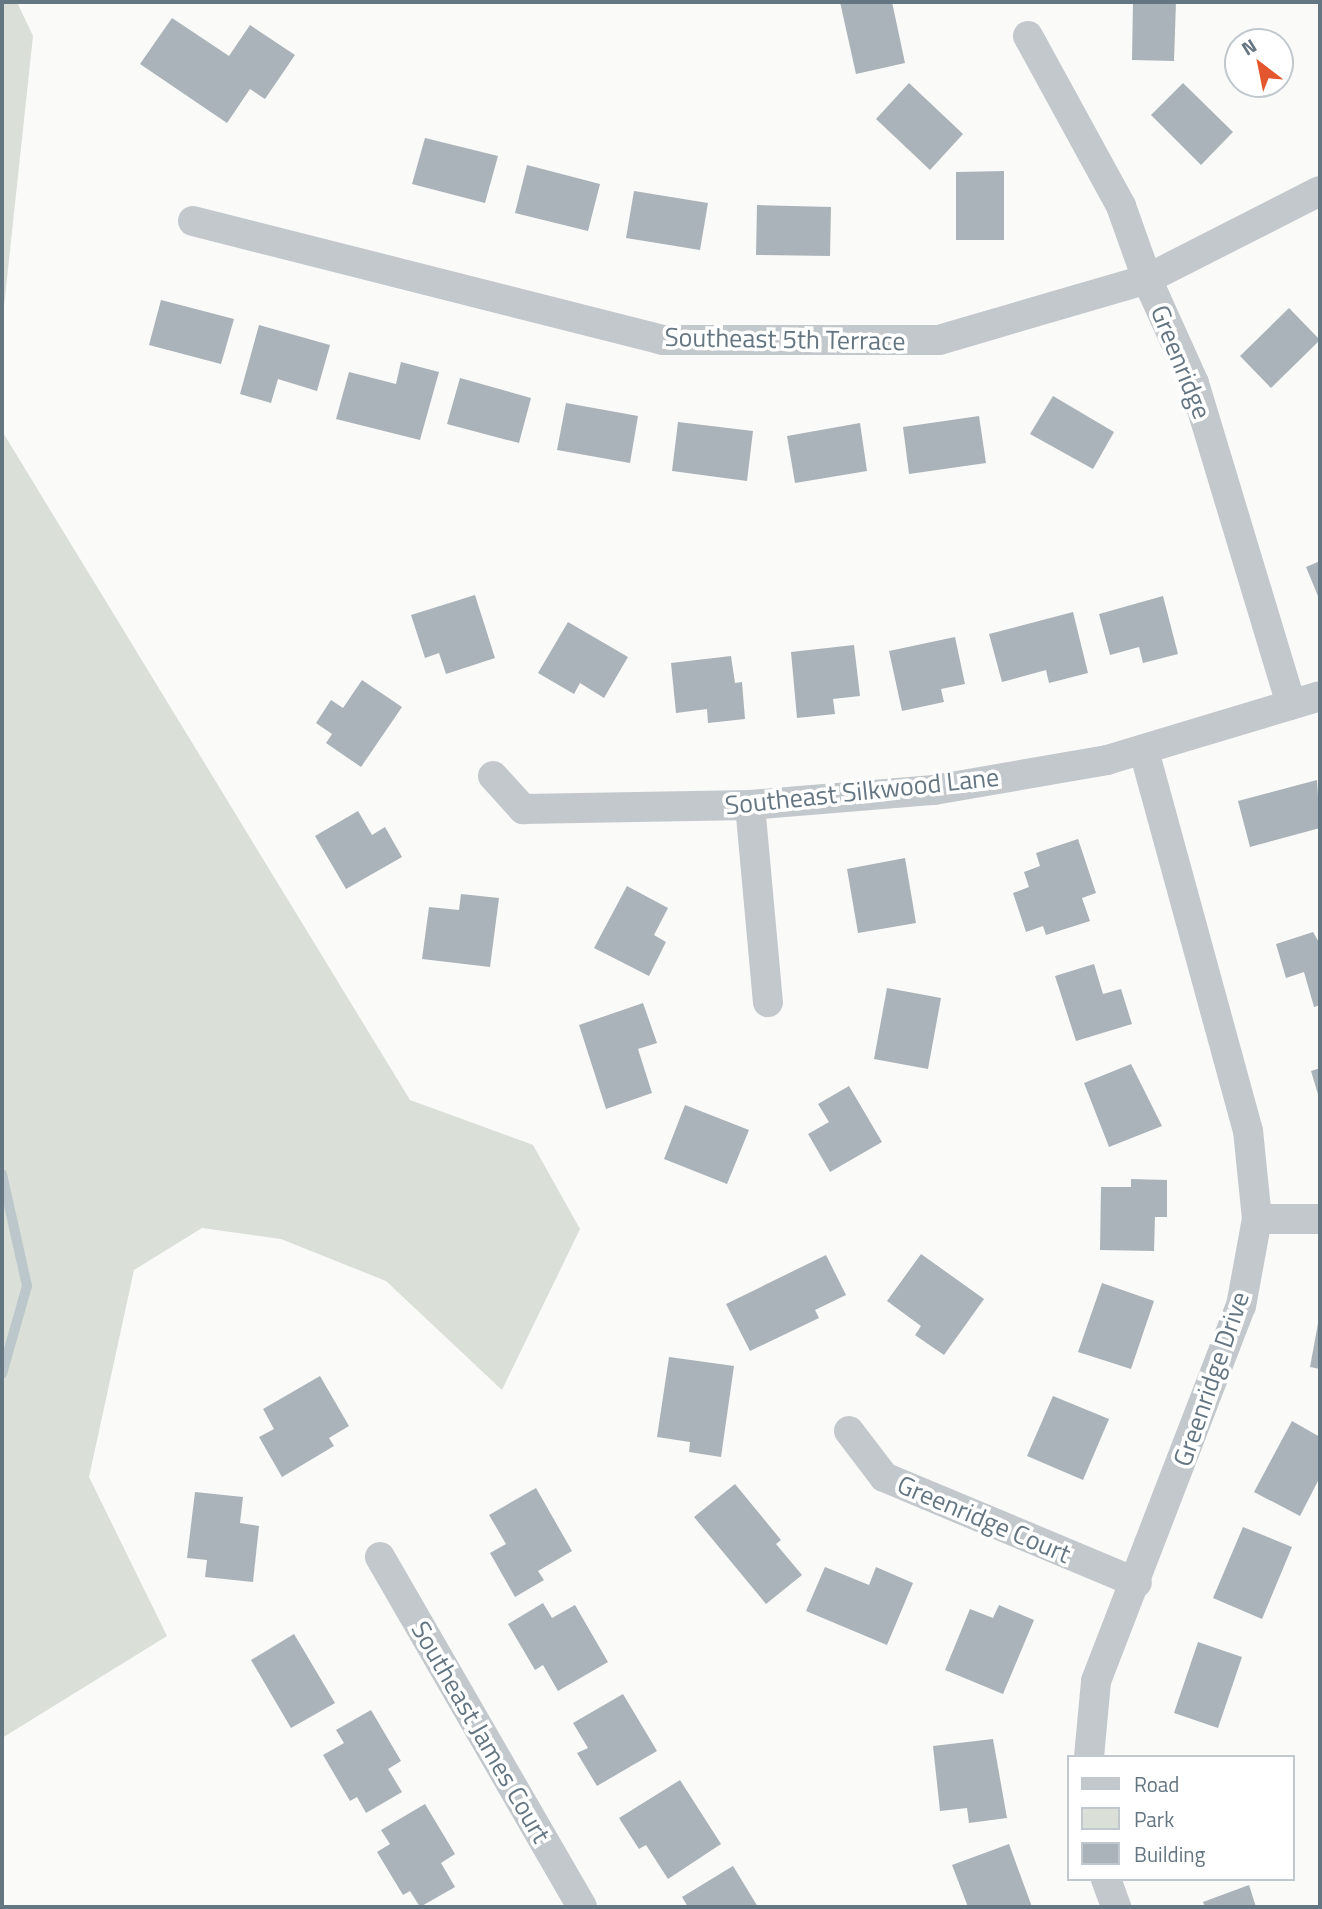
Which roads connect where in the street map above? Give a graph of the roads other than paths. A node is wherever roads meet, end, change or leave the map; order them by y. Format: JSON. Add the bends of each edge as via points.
{"nodes":[{"id":1,"x":1028,"y":36,"type":"dead end"},
{"id":2,"x":1320,"y":191,"type":"edge"},
{"id":3,"x":193,"y":221,"type":"dead end"},
{"id":4,"x":1147,"y":279,"type":"junction"},
{"id":5,"x":1320,"y":696,"type":"edge"},
{"id":6,"x":1291,"y":705,"type":"junction"},
{"id":7,"x":1144,"y":750,"type":"junction"},
{"id":8,"x":492,"y":776,"type":"dead end"},
{"id":9,"x":750,"y":805,"type":"junction"},
{"id":10,"x":768,"y":1002,"type":"dead end"},
{"id":11,"x":1257,"y":1219,"type":"junction"},
{"id":12,"x":1320,"y":1219,"type":"edge"},
{"id":13,"x":849,"y":1431,"type":"dead end"},
{"id":14,"x":380,"y":1557,"type":"dead end"},
{"id":15,"x":1137,"y":1583,"type":"junction"},
{"id":16,"x":1089,"y":1755,"type":"edge"},
{"id":17,"x":1107,"y":1881,"type":"edge"},
{"id":18,"x":582,"y":1907,"type":"edge"},
{"id":19,"x":1116,"y":1907,"type":"edge"}],
"edges":[{"from":1,"to":4,"type":"street","name":"Greenridge","via":[[1121,206]]},
{"from":2,"to":4,"type":"street","name":"Southeast 5th Terrace"},
{"from":3,"to":4,"type":"street","name":"Southeast 5th Terrace","via":[[662,340],[939,340]]},
{"from":4,"to":6,"type":"street","name":"Greenridge","via":[[1194,383]]},
{"from":5,"to":6,"type":"street","name":"Southeast Silkwood Lane"},
{"from":6,"to":7,"type":"street","name":"Southeast Silkwood Lane"},
{"from":7,"to":9,"type":"street","name":"Southeast Silkwood Lane","via":[[934,790]]},
{"from":7,"to":11,"type":"street","name":"Greenridge Drive","via":[[1248,1131]]},
{"from":8,"to":9,"type":"street","name":"Southeast Silkwood Lane","via":[[523,809]]},
{"from":9,"to":10,"type":"street"},
{"from":11,"to":12,"type":"street"},
{"from":11,"to":15,"type":"street","name":"Greenridge Drive","via":[[1241,1306]]},
{"from":13,"to":15,"type":"street","name":"Greenridge Court","via":[[884,1477]]},
{"from":14,"to":18,"type":"street","name":"Southeast James Court"},
{"from":15,"to":16,"type":"street","name":"Greenridge Drive","via":[[1096,1681]]},
{"from":17,"to":19,"type":"street"}]}
